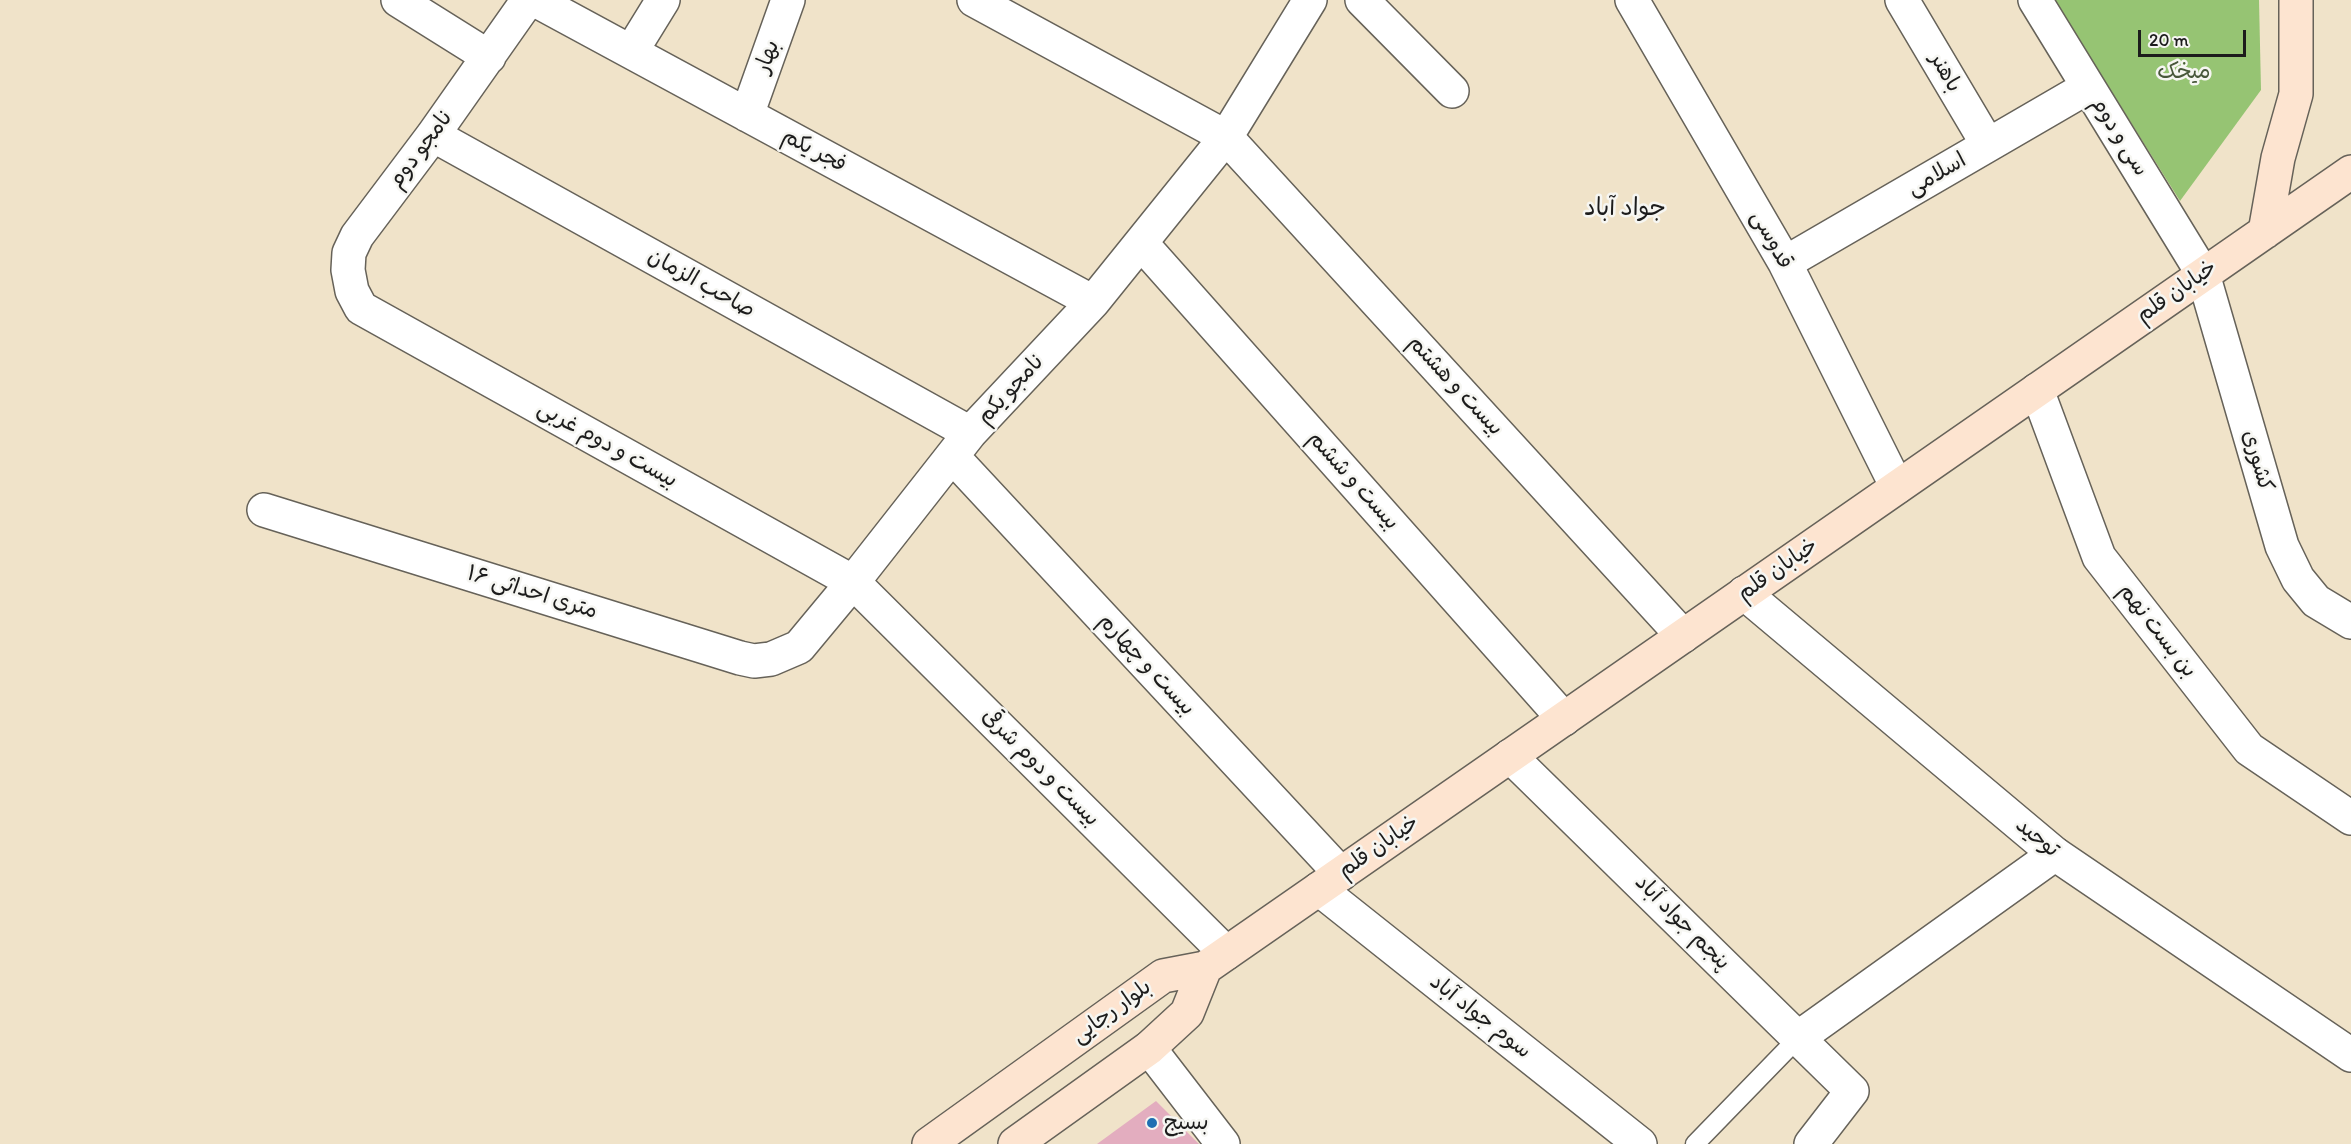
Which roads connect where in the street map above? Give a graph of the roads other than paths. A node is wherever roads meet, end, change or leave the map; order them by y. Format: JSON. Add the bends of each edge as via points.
{"nodes":[{"id":1,"x":398,"y":0,"type":"edge"},
{"id":2,"x":528,"y":0,"type":"edge"},
{"id":3,"x":535,"y":0,"type":"edge"},
{"id":4,"x":663,"y":0,"type":"edge"},
{"id":5,"x":789,"y":0,"type":"edge"},
{"id":6,"x":974,"y":0,"type":"edge"},
{"id":7,"x":1310,"y":0,"type":"edge"},
{"id":8,"x":1362,"y":0,"type":"edge"},
{"id":9,"x":1632,"y":0,"type":"edge"},
{"id":10,"x":1902,"y":0,"type":"edge"},
{"id":11,"x":2035,"y":0,"type":"edge"},
{"id":12,"x":2296,"y":0,"type":"edge"},
{"id":13,"x":631,"y":52,"type":"junction"},
{"id":14,"x":489,"y":57,"type":"junction"},
{"id":15,"x":2088,"y":87,"type":"junction"},
{"id":16,"x":1452,"y":91,"type":"dead end"},
{"id":17,"x":747,"y":115,"type":"junction"},
{"id":18,"x":433,"y":135,"type":"junction"},
{"id":19,"x":1226,"y":137,"type":"junction"},
{"id":20,"x":1988,"y":145,"type":"junction"},
{"id":21,"x":2351,"y":171,"type":"edge"},
{"id":22,"x":2265,"y":232,"type":"junction"},
{"id":23,"x":1142,"y":244,"type":"junction"},
{"id":24,"x":1785,"y":263,"type":"junction"},
{"id":25,"x":2203,"y":274,"type":"junction"},
{"id":26,"x":1093,"y":302,"type":"junction"},
{"id":27,"x":361,"y":308,"type":"joint"},
{"id":28,"x":2037,"y":390,"type":"junction"},
{"id":29,"x":961,"y":445,"type":"junction"},
{"id":30,"x":1897,"y":487,"type":"junction"},
{"id":31,"x":264,"y":510,"type":"dead end"},
{"id":32,"x":853,"y":582,"type":"junction"},
{"id":33,"x":1744,"y":593,"type":"junction"},
{"id":34,"x":2351,"y":622,"type":"edge"},
{"id":35,"x":1683,"y":636,"type":"junction"},
{"id":36,"x":799,"y":647,"type":"joint"},
{"id":37,"x":1564,"y":719,"type":"junction"},
{"id":38,"x":1510,"y":756,"type":"junction"},
{"id":39,"x":2351,"y":818,"type":"edge"},
{"id":40,"x":2055,"y":854,"type":"junction"},
{"id":41,"x":1330,"y":882,"type":"junction"},
{"id":42,"x":1216,"y":961,"type":"junction"},
{"id":43,"x":1798,"y":1038,"type":"junction"},
{"id":44,"x":1149,"y":1048,"type":"junction"},
{"id":45,"x":2351,"y":1055,"type":"edge"},
{"id":46,"x":929,"y":1144,"type":"edge"},
{"id":47,"x":1015,"y":1144,"type":"edge"},
{"id":48,"x":1223,"y":1144,"type":"edge"},
{"id":49,"x":1640,"y":1144,"type":"edge"},
{"id":50,"x":1695,"y":1144,"type":"edge"},
{"id":51,"x":1811,"y":1144,"type":"edge"}],
"edges":[{"from":1,"to":14,"type":"street"},
{"from":2,"to":14,"type":"street","name":"نامجو دوم"},
{"from":3,"to":13,"type":"street","name":"فجر یکم"},
{"from":4,"to":13,"type":"street"},
{"from":5,"to":17,"type":"street","name":"بهار"},
{"from":6,"to":19,"type":"street"},
{"from":7,"to":19,"type":"street","name":"نامجو یکم"},
{"from":8,"to":16,"type":"street"},
{"from":9,"to":24,"type":"street","name":"قدوسی"},
{"from":10,"to":20,"type":"street","name":"باهنر"},
{"from":11,"to":15,"type":"street","name":"سی و دوم"},
{"from":12,"to":22,"type":"main road","via":[[2296,94],[2278,158]]},
{"from":13,"to":17,"type":"street","name":"فجر یکم"},
{"from":14,"to":18,"type":"street","name":"نامجو دوم"},
{"from":15,"to":20,"type":"street","name":"اسلامی"},
{"from":15,"to":25,"type":"street","name":"سی و دوم"},
{"from":17,"to":26,"type":"street","name":"فجر یکم"},
{"from":18,"to":27,"type":"street","name":"نامجو دوم","via":[[357,236],[349,253],[352,291]]},
{"from":18,"to":29,"type":"street","name":"صاحب الزمان"},
{"from":19,"to":23,"type":"street","name":"نامجو یکم"},
{"from":19,"to":35,"type":"street","name":"بیست و هشتم"},
{"from":20,"to":24,"type":"street","name":"اسلامی"},
{"from":21,"to":22,"type":"main road","name":"خیابان قلم"},
{"from":22,"to":25,"type":"main road","name":"خیابان قلم"},
{"from":23,"to":26,"type":"street","name":"نامجو یکم"},
{"from":23,"to":37,"type":"street","name":"بیست و ششم"},
{"from":24,"to":30,"type":"street","name":"قدوسی"},
{"from":25,"to":28,"type":"main road","name":"خیابان قلم"},
{"from":25,"to":34,"type":"street","name":"کشوری","via":[[2282,546],[2298,579],[2316,601]]},
{"from":26,"to":29,"type":"street","name":"نامجو یکم"},
{"from":27,"to":32,"type":"street","name":"بیست و دوم غربی"},
{"from":28,"to":30,"type":"main road","name":"خیابان قلم"},
{"from":28,"to":39,"type":"street","name":"بن بست نهم","via":[[2099,557],[2249,748]]},
{"from":29,"to":32,"type":"street","name":"نامجو یکم"},
{"from":29,"to":41,"type":"street","name":"بیست و چهارم"},
{"from":30,"to":33,"type":"main road","name":"خیابان قلم"},
{"from":31,"to":36,"type":"street","name":"۱۶ متری احداثی","via":[[740,658],[771,659]]},
{"from":32,"to":36,"type":"street","name":"نامجو یکم"},
{"from":32,"to":42,"type":"street","name":"بیست و دوم شرقی"},
{"from":33,"to":35,"type":"main road","name":"خیابان قلم"},
{"from":33,"to":40,"type":"street","name":"توحید"},
{"from":35,"to":37,"type":"main road","name":"خیابان قلم"},
{"from":37,"to":38,"type":"main road","name":"خیابان قلم"},
{"from":38,"to":41,"type":"main road","name":"خیابان قلم"},
{"from":38,"to":43,"type":"street","name":"پنجم جواد آباد"},
{"from":40,"to":43,"type":"street"},
{"from":40,"to":45,"type":"street","name":"توحید"},
{"from":41,"to":42,"type":"main road","name":"خیابان قلم"},
{"from":41,"to":49,"type":"street","name":"سوم جواد آباد"},
{"from":42,"to":44,"type":"main road","name":"بلوار رجایی","via":[[1187,1013]]},
{"from":42,"to":46,"type":"main road","name":"بلوار رجایی","via":[[1163,976]]},
{"from":43,"to":50,"type":"lane"},
{"from":43,"to":51,"type":"street","name":"پنجم جواد آباد","via":[[1852,1091]]},
{"from":44,"to":47,"type":"main road","name":"بلوار رجایی"},
{"from":44,"to":48,"type":"street"}]}
